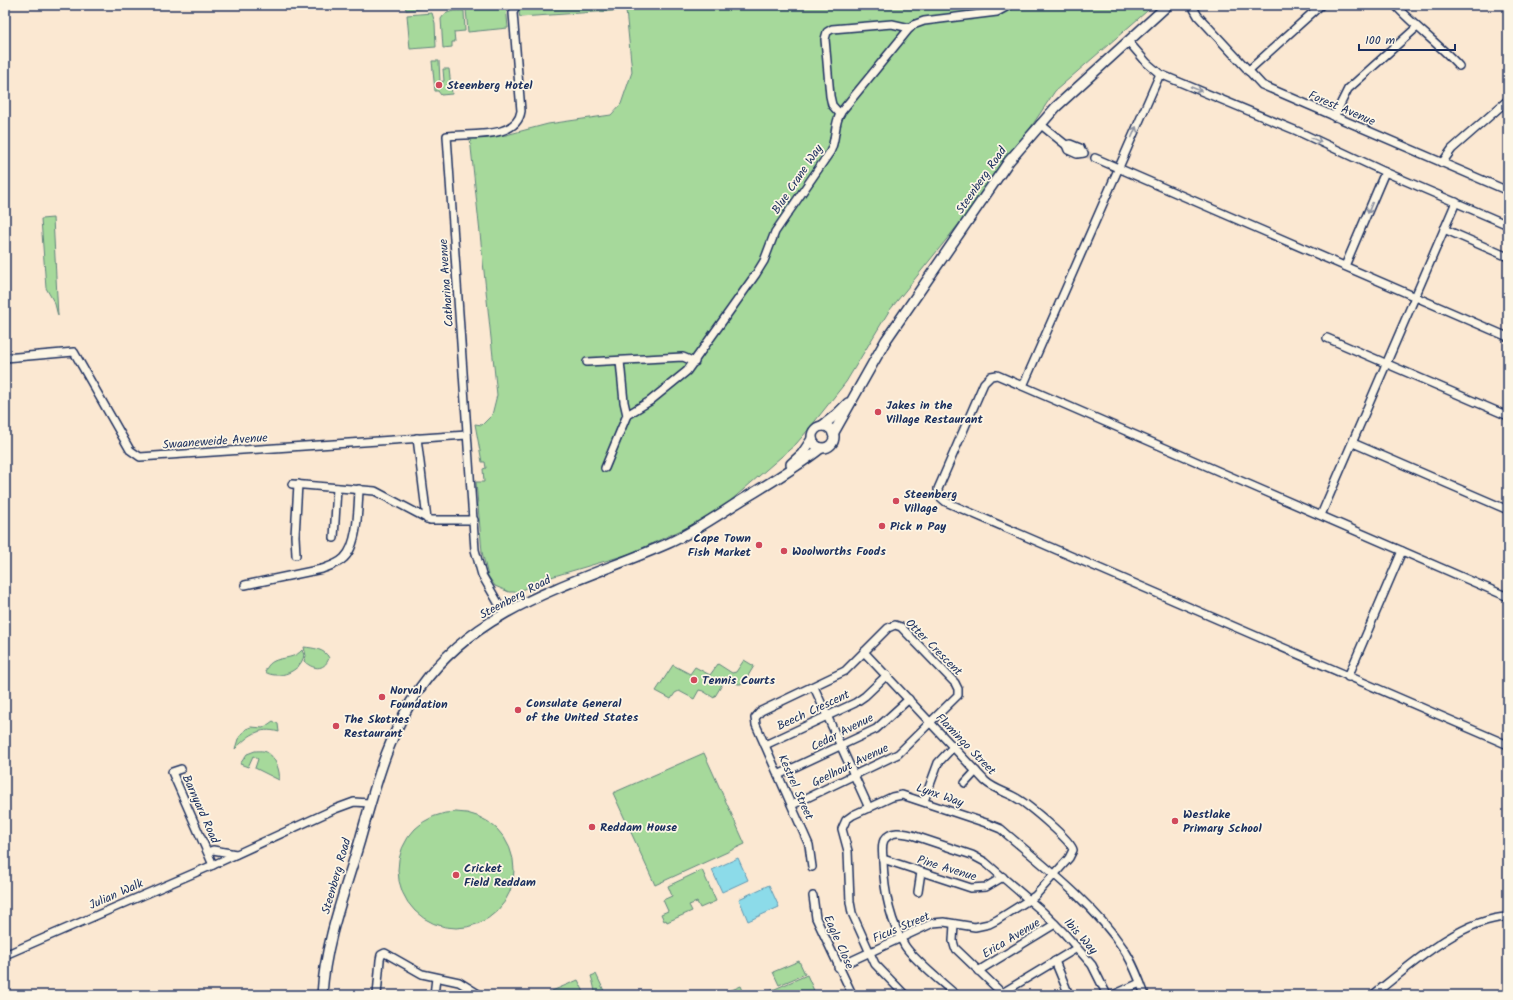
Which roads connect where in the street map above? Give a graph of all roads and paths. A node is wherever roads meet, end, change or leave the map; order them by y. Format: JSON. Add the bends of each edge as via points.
{"nodes":[{"id":1,"x":516,"y":5,"type":"edge"},
{"id":2,"x":1010,"y":5,"type":"edge"},
{"id":3,"x":1168,"y":5,"type":"edge"},
{"id":4,"x":1321,"y":5,"type":"edge"},
{"id":5,"x":1395,"y":5,"type":"edge"},
{"id":6,"x":1195,"y":7,"type":"edge"},
{"id":7,"x":910,"y":28,"type":"junction"},
{"id":8,"x":1416,"y":28,"type":"junction"},
{"id":9,"x":1128,"y":41,"type":"junction"},
{"id":10,"x":1459,"y":66,"type":"dead end"},
{"id":11,"x":1248,"y":71,"type":"junction"},
{"id":12,"x":1160,"y":74,"type":"junction"},
{"id":13,"x":1508,"y":100,"type":"edge"},
{"id":14,"x":840,"y":114,"type":"junction"},
{"id":15,"x":1334,"y":117,"type":"junction"},
{"id":16,"x":1040,"y":124,"type":"junction"},
{"id":17,"x":1083,"y":153,"type":"tunnel mouth"},
{"id":18,"x":1095,"y":158,"type":"tunnel mouth"},
{"id":19,"x":1442,"y":163,"type":"junction"},
{"id":20,"x":1118,"y":168,"type":"junction"},
{"id":21,"x":1385,"y":172,"type":"junction"},
{"id":22,"x":1508,"y":191,"type":"edge"},
{"id":23,"x":1456,"y":202,"type":"junction"},
{"id":24,"x":1508,"y":225,"type":"edge"},
{"id":25,"x":1444,"y":229,"type":"junction"},
{"id":26,"x":1508,"y":257,"type":"edge"},
{"id":27,"x":1345,"y":266,"type":"junction"},
{"id":28,"x":1415,"y":297,"type":"junction"},
{"id":29,"x":1508,"y":337,"type":"edge"},
{"id":30,"x":1327,"y":338,"type":"dead end"},
{"id":31,"x":5,"y":358,"type":"edge"},
{"id":32,"x":620,"y":361,"type":"junction"},
{"id":33,"x":586,"y":362,"type":"dead end"},
{"id":34,"x":694,"y":362,"type":"junction"},
{"id":35,"x":1386,"y":363,"type":"junction"},
{"id":36,"x":1023,"y":386,"type":"junction"},
{"id":37,"x":852,"y":400,"type":"junction"},
{"id":38,"x":627,"y":415,"type":"junction"},
{"id":39,"x":1508,"y":416,"type":"edge"},
{"id":40,"x":822,"y":426,"type":"junction"},
{"id":41,"x":833,"y":434,"type":"junction"},
{"id":42,"x":467,"y":435,"type":"junction"},
{"id":43,"x":417,"y":438,"type":"junction"},
{"id":44,"x":812,"y":439,"type":"junction"},
{"id":45,"x":1353,"y":443,"type":"junction"},
{"id":46,"x":821,"y":448,"type":"junction"},
{"id":47,"x":605,"y":468,"type":"dead end"},
{"id":48,"x":337,"y":488,"type":"junction"},
{"id":49,"x":359,"y":489,"type":"junction"},
{"id":50,"x":755,"y":492,"type":"junction"},
{"id":51,"x":1508,"y":510,"type":"edge"},
{"id":52,"x":1321,"y":515,"type":"junction"},
{"id":53,"x":427,"y":519,"type":"junction"},
{"id":54,"x":474,"y":520,"type":"junction"},
{"id":55,"x":334,"y":538,"type":"dead end"},
{"id":56,"x":1402,"y":551,"type":"junction"},
{"id":57,"x":296,"y":554,"type":"dead end"},
{"id":58,"x":245,"y":585,"type":"dead end"},
{"id":59,"x":1508,"y":596,"type":"edge"},
{"id":60,"x":504,"y":613,"type":"junction"},
{"id":61,"x":864,"y":652,"type":"junction"},
{"id":62,"x":887,"y":675,"type":"junction"},
{"id":63,"x":1348,"y":677,"type":"junction"},
{"id":64,"x":814,"y":687,"type":"junction"},
{"id":65,"x":909,"y":699,"type":"junction"},
{"id":66,"x":828,"y":716,"type":"junction"},
{"id":67,"x":931,"y":723,"type":"junction"},
{"id":68,"x":765,"y":745,"type":"junction"},
{"id":69,"x":1508,"y":745,"type":"edge"},
{"id":70,"x":841,"y":746,"type":"junction"},
{"id":71,"x":953,"y":746,"type":"junction"},
{"id":72,"x":181,"y":769,"type":"dead end"},
{"id":73,"x":976,"y":771,"type":"junction"},
{"id":74,"x":778,"y":775,"type":"junction"},
{"id":75,"x":854,"y":775,"type":"junction"},
{"id":76,"x":965,"y":783,"type":"dead end"},
{"id":77,"x":924,"y":801,"type":"junction"},
{"id":78,"x":369,"y":803,"type":"junction"},
{"id":79,"x":792,"y":805,"type":"junction"},
{"id":80,"x":869,"y":808,"type":"junction"},
{"id":81,"x":208,"y":852,"type":"junction"},
{"id":82,"x":236,"y":854,"type":"junction"},
{"id":83,"x":883,"y":859,"type":"junction"},
{"id":84,"x":213,"y":865,"type":"junction"},
{"id":85,"x":812,"y":867,"type":"dead end"},
{"id":86,"x":921,"y":872,"type":"junction"},
{"id":87,"x":1054,"y":875,"type":"junction"},
{"id":88,"x":1003,"y":877,"type":"junction"},
{"id":89,"x":918,"y":892,"type":"dead end"},
{"id":90,"x":813,"y":896,"type":"dead end"},
{"id":91,"x":1030,"y":900,"type":"junction"},
{"id":92,"x":1508,"y":917,"type":"edge"},
{"id":93,"x":954,"y":924,"type":"junction"},
{"id":94,"x":1055,"y":924,"type":"junction"},
{"id":95,"x":900,"y":938,"type":"junction"},
{"id":96,"x":1077,"y":948,"type":"junction"},
{"id":97,"x":870,"y":952,"type":"junction"},
{"id":98,"x":5,"y":955,"type":"edge"},
{"id":99,"x":1055,"y":961,"type":"junction"},
{"id":100,"x":838,"y":967,"type":"junction"},
{"id":101,"x":978,"y":971,"type":"junction"},
{"id":102,"x":436,"y":978,"type":"junction"},
{"id":103,"x":1140,"y":983,"type":"junction"},
{"id":104,"x":852,"y":994,"type":"edge"},
{"id":105,"x":1001,"y":994,"type":"edge"},
{"id":106,"x":322,"y":995,"type":"edge"},
{"id":107,"x":377,"y":995,"type":"edge"},
{"id":108,"x":434,"y":995,"type":"edge"},
{"id":109,"x":480,"y":995,"type":"edge"},
{"id":110,"x":905,"y":995,"type":"edge"},
{"id":111,"x":956,"y":995,"type":"edge"},
{"id":112,"x":1068,"y":995,"type":"edge"},
{"id":113,"x":1107,"y":995,"type":"edge"},
{"id":114,"x":1113,"y":995,"type":"edge"},
{"id":115,"x":1145,"y":995,"type":"edge"},
{"id":116,"x":1373,"y":995,"type":"edge"}],
"edges":[{"from":1,"to":42,"type":"street","name":"Catharina Avenue","via":[[513,13],[521,111],[519,119],[514,126],[504,131],[447,136]]},
{"from":2,"to":7,"type":"street","name":"Blue Crane Way","via":[[997,12],[924,21]]},
{"from":3,"to":9,"type":"main road","name":"Steenberg Road"},
{"from":4,"to":11,"type":"street"},
{"from":5,"to":8,"type":"street"},
{"from":6,"to":11,"type":"street","name":"Forest Avenue","via":[[1198,16]]},
{"from":7,"to":14,"type":"street","name":"Blue Crane Way"},
{"from":7,"to":14,"type":"street","via":[[892,24],[827,32],[825,39],[830,96],[832,105]]},
{"from":8,"to":10,"type":"street"},
{"from":8,"to":15,"type":"street","via":[[1348,89]]},
{"from":9,"to":12,"type":"street"},
{"from":9,"to":16,"type":"main road","name":"Steenberg Road"},
{"from":11,"to":15,"type":"street","name":"Forest Avenue","via":[[1262,85]]},
{"from":20,"to":12,"type":"street","one_way":true},
{"from":12,"to":21,"type":"street","one_way":true,"via":[[1297,131]]},
{"from":13,"to":19,"type":"street","via":[[1452,149]]},
{"from":14,"to":34,"type":"street","name":"Blue Crane Way","via":[[835,125],[834,143],[830,152],[775,232],[756,274]]},
{"from":15,"to":19,"type":"street","name":"Forest Avenue"},
{"from":16,"to":17,"type":"street","via":[[1067,148],[1070,144],[1080,148]]},
{"from":16,"to":37,"type":"main road","name":"Steenberg Road","via":[[1008,161],[988,190],[886,340]]},
{"from":18,"to":20,"type":"street"},
{"from":19,"to":22,"type":"street","name":"Forest Avenue"},
{"from":20,"to":27,"type":"street"},
{"from":20,"to":36,"type":"street"},
{"from":21,"to":23,"type":"street"},
{"from":21,"to":27,"type":"street","one_way":true},
{"from":23,"to":24,"type":"street"},
{"from":23,"to":25,"type":"street"},
{"from":25,"to":26,"type":"street"},
{"from":25,"to":28,"type":"street"},
{"from":27,"to":28,"type":"street"},
{"from":28,"to":29,"type":"street"},
{"from":28,"to":35,"type":"street"},
{"from":30,"to":35,"type":"street"},
{"from":31,"to":43,"type":"street","name":"Swaaneweide Avenue","via":[[74,352],[130,450],[140,457]]},
{"from":32,"to":33,"type":"street"},
{"from":32,"to":34,"type":"street","via":[[683,357]]},
{"from":32,"to":38,"type":"street"},
{"from":34,"to":38,"type":"street","name":"Blue Crane Way","via":[[678,379]]},
{"from":35,"to":39,"type":"street"},
{"from":35,"to":45,"type":"street"},
{"from":36,"to":52,"type":"street"},
{"from":36,"to":63,"type":"street","via":[[997,375],[987,379],[939,486],[938,492],[942,499]]},
{"from":37,"to":40,"type":"main road","name":"Steenberg Road"},
{"from":37,"to":41,"type":"main road","name":"Steenberg Road","via":[[842,422]]},
{"from":38,"to":47,"type":"street"},
{"from":40,"to":41,"type":"main road","via":[[828,427]]},
{"from":40,"to":44,"type":"main road","via":[[814,430]]},
{"from":41,"to":46,"type":"main road","via":[[831,444]]},
{"from":42,"to":43,"type":"street","name":"Swaaneweide Avenue"},
{"from":42,"to":54,"type":"street","name":"Catharina Avenue"},
{"from":43,"to":53,"type":"street"},
{"from":44,"to":46,"type":"main road","via":[[815,445]]},
{"from":44,"to":50,"type":"main road","name":"Steenberg Road","via":[[797,458]]},
{"from":45,"to":51,"type":"street"},
{"from":45,"to":52,"type":"street"},
{"from":46,"to":50,"type":"main road","name":"Steenberg Road"},
{"from":48,"to":49,"type":"street"},
{"from":48,"to":55,"type":"street"},
{"from":48,"to":57,"type":"street","via":[[295,484]]},
{"from":49,"to":53,"type":"street","via":[[380,492]]},
{"from":49,"to":58,"type":"street","via":[[352,545],[343,559],[322,569]]},
{"from":50,"to":60,"type":"main road","name":"Steenberg Road","via":[[670,542],[542,594]]},
{"from":52,"to":56,"type":"street"},
{"from":53,"to":54,"type":"street"},
{"from":54,"to":60,"type":"street","name":"Catharina Avenue","via":[[475,550],[480,571]]},
{"from":56,"to":59,"type":"street"},
{"from":56,"to":63,"type":"street"},
{"from":60,"to":78,"type":"main road","name":"Steenberg Road","via":[[465,641],[421,687],[392,739]]},
{"from":61,"to":62,"type":"street","name":"Flamingo Street"},
{"from":61,"to":64,"type":"street","via":[[844,671]]},
{"from":61,"to":67,"type":"street","name":"Otter Crescent","via":[[888,628],[895,625],[901,627],[958,689],[958,695]]},
{"from":62,"to":65,"type":"street","name":"Flamingo Street"},
{"from":62,"to":66,"type":"street","name":"Beech Crescent","via":[[861,699]]},
{"from":63,"to":69,"type":"street"},
{"from":64,"to":66,"type":"street"},
{"from":64,"to":68,"type":"street","name":"Kestrel Street","via":[[762,711],[755,718]]},
{"from":65,"to":67,"type":"street","name":"Flamingo Street"},
{"from":65,"to":70,"type":"street","name":"Cedar Avenue","via":[[881,726]]},
{"from":66,"to":68,"type":"street","name":"Beech Crescent"},
{"from":66,"to":70,"type":"street"},
{"from":67,"to":71,"type":"street","name":"Flamingo Street"},
{"from":67,"to":75,"type":"street","name":"Geelhout Avenue","via":[[898,754]]},
{"from":68,"to":74,"type":"street","name":"Kestrel Street"},
{"from":70,"to":74,"type":"street","name":"Cedar Avenue"},
{"from":70,"to":75,"type":"street"},
{"from":71,"to":73,"type":"street","name":"Flamingo Street"},
{"from":71,"to":77,"type":"street","via":[[938,763]]},
{"from":72,"to":81,"type":"street","name":"Barnyard Road","via":[[172,772]]},
{"from":73,"to":76,"type":"street"},
{"from":73,"to":87,"type":"street","name":"Flamingo Street","via":[[989,784],[1028,806],[1071,844],[1072,853]]},
{"from":74,"to":79,"type":"street","name":"Kestrel Street"},
{"from":75,"to":79,"type":"street","name":"Geelhout Avenue"},
{"from":75,"to":80,"type":"street"},
{"from":77,"to":80,"type":"street","name":"Lynx Way","via":[[898,795]]},
{"from":77,"to":87,"type":"street","name":"Lynx Way","via":[[1002,829]]},
{"from":78,"to":82,"type":"street","name":"Julian Walk","via":[[354,802],[335,809]]},
{"from":78,"to":106,"type":"main road","name":"Steenberg Road","via":[[330,944]]},
{"from":79,"to":85,"type":"street","name":"Kestrel Street","via":[[810,844]]},
{"from":80,"to":97,"type":"street","name":"Lynx Way","via":[[849,818],[844,822],[842,829],[848,851],[850,907]]},
{"from":81,"to":82,"type":"street","via":[[213,850]]},
{"from":81,"to":84,"type":"street","name":"Barnyard Road"},
{"from":82,"to":84,"type":"street","name":"Julian Walk"},
{"from":83,"to":86,"type":"street","name":"Pine Avenue"},
{"from":83,"to":88,"type":"street","name":"Ibis Way","via":[[884,840],[892,833],[903,832],[978,858]]},
{"from":83,"to":95,"type":"street","name":"Ibis Way","via":[[885,894]]},
{"from":84,"to":98,"type":"street","name":"Julian Walk"},
{"from":86,"to":88,"type":"street","name":"Pine Avenue","via":[[977,889]]},
{"from":86,"to":89,"type":"street"},
{"from":87,"to":91,"type":"street","name":"Ficus Street"},
{"from":87,"to":103,"type":"street","name":"Lynx Way","via":[[1086,904],[1120,943]]},
{"from":88,"to":91,"type":"street","name":"Ibis Way"},
{"from":90,"to":100,"type":"street","name":"Eagle Close","via":[[816,918]]},
{"from":91,"to":93,"type":"street","name":"Ficus Street","via":[[989,924],[974,927]]},
{"from":91,"to":94,"type":"street","name":"Ibis Way"},
{"from":92,"to":116,"type":"street","via":[[1479,922],[1461,930]]},
{"from":93,"to":95,"type":"street","name":"Ficus Street","via":[[933,923]]},
{"from":93,"to":101,"type":"street","via":[[955,948]]},
{"from":94,"to":96,"type":"street","name":"Ibis Way"},
{"from":94,"to":101,"type":"street","name":"Erica Avenue"},
{"from":95,"to":97,"type":"street","name":"Ficus Street"},
{"from":95,"to":111,"type":"street","via":[[908,950]]},
{"from":96,"to":99,"type":"street"},
{"from":96,"to":113,"type":"street","name":"Ibis Way","via":[[1092,965]]},
{"from":97,"to":100,"type":"street","name":"Ficus Street"},
{"from":97,"to":110,"type":"street","name":"Lynx Way","via":[[878,969]]},
{"from":99,"to":105,"type":"street"},
{"from":99,"to":112,"type":"street"},
{"from":100,"to":104,"type":"street","name":"Eagle Close"},
{"from":101,"to":105,"type":"street"},
{"from":102,"to":107,"type":"street","via":[[414,971],[384,953],[380,960]]},
{"from":102,"to":108,"type":"street"},
{"from":102,"to":109,"type":"street","via":[[464,984]]},
{"from":103,"to":114,"type":"street"},
{"from":103,"to":115,"type":"street","name":"Lynx Way"}]}
